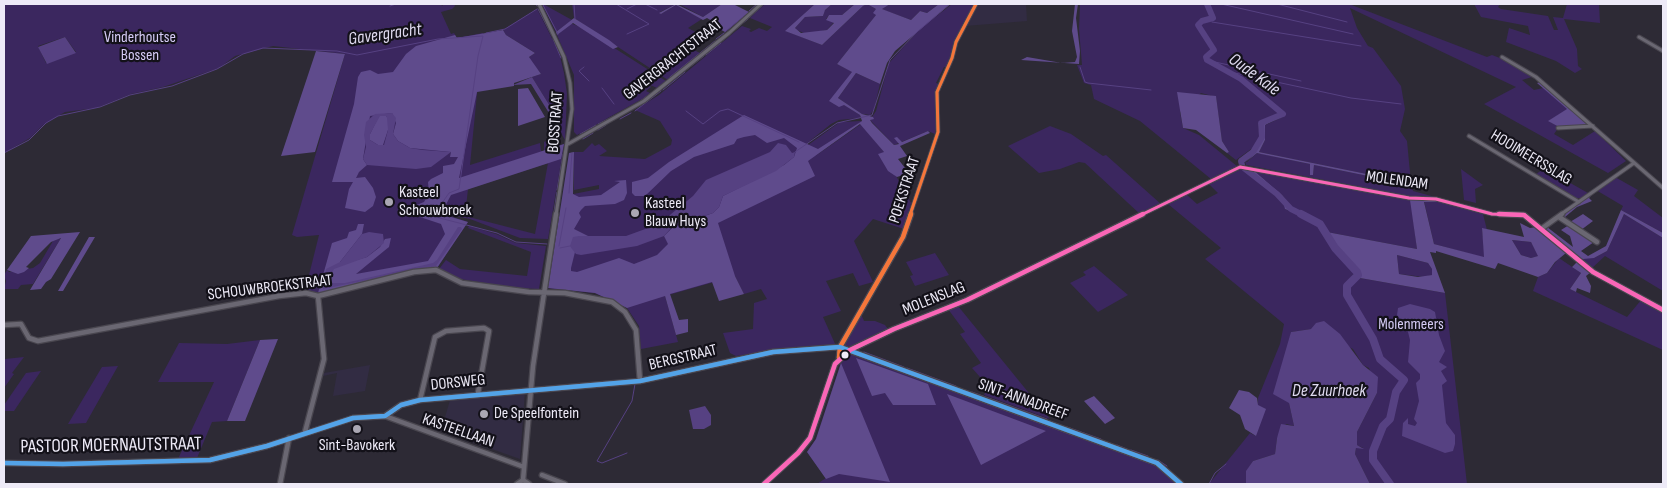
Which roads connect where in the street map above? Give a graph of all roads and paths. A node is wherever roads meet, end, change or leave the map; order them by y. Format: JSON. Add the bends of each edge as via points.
{"nodes":[{"id":1,"x":539,"y":4,"type":"edge"},
{"id":2,"x":760,"y":4,"type":"edge"},
{"id":3,"x":976,"y":4,"type":"edge"},
{"id":4,"x":1639,"y":37,"type":"dead end"},
{"id":5,"x":1663,"y":51,"type":"edge"},
{"id":6,"x":1502,"y":58,"type":"dead end"},
{"id":7,"x":1592,"y":126,"type":"junction"},
{"id":8,"x":1558,"y":128,"type":"dead end"},
{"id":9,"x":1470,"y":136,"type":"dead end"},
{"id":10,"x":568,"y":144,"type":"junction"},
{"id":11,"x":1634,"y":163,"type":"junction"},
{"id":12,"x":1244,"y":167,"type":"joint"},
{"id":13,"x":1663,"y":188,"type":"edge"},
{"id":14,"x":1579,"y":202,"type":"junction"},
{"id":15,"x":1559,"y":217,"type":"junction"},
{"id":16,"x":1541,"y":229,"type":"junction"},
{"id":17,"x":1597,"y":242,"type":"dead end"},
{"id":18,"x":544,"y":292,"type":"junction"},
{"id":19,"x":318,"y":296,"type":"junction"},
{"id":20,"x":1663,"y":310,"type":"edge"},
{"id":21,"x":4,"y":325,"type":"edge"},
{"id":22,"x":840,"y":347,"type":"junction"},
{"id":23,"x":850,"y":350,"type":"junction"},
{"id":24,"x":839,"y":358,"type":"junction"},
{"id":25,"x":640,"y":381,"type":"junction"},
{"id":26,"x":531,"y":389,"type":"junction"},
{"id":27,"x":478,"y":393,"type":"junction"},
{"id":28,"x":420,"y":400,"type":"junction"},
{"id":29,"x":385,"y":416,"type":"junction"},
{"id":30,"x":305,"y":432,"type":"junction"},
{"id":31,"x":289,"y":438,"type":"junction"},
{"id":32,"x":4,"y":462,"type":"edge"},
{"id":33,"x":524,"y":467,"type":"junction"},
{"id":34,"x":542,"y":475,"type":"dead end"},
{"id":35,"x":523,"y":480,"type":"junction"},
{"id":36,"x":280,"y":484,"type":"edge"},
{"id":37,"x":517,"y":484,"type":"edge"},
{"id":38,"x":528,"y":484,"type":"edge"},
{"id":39,"x":565,"y":484,"type":"edge"},
{"id":40,"x":764,"y":484,"type":"edge"},
{"id":41,"x":1182,"y":484,"type":"edge"}],
"edges":[{"from":1,"to":10,"type":"street","name":"BOSSTRAAT","via":[[568,70],[572,101]]},
{"from":2,"to":10,"type":"street","name":"GAVERGRACHTSTRAAT","via":[[644,101]]},
{"from":3,"to":22,"type":"street","name":"POEKSTRAAT","via":[[956,42],[937,92],[938,132],[903,237]]},
{"from":4,"to":5,"type":"street"},
{"from":6,"to":7,"type":"street","via":[[1527,70]]},
{"from":7,"to":8,"type":"street"},
{"from":7,"to":11,"type":"street"},
{"from":9,"to":14,"type":"street","name":"HOOIMEERSSLAG"},
{"from":10,"to":18,"type":"street","name":"BOSSTRAAT"},
{"from":11,"to":13,"type":"street"},
{"from":11,"to":14,"type":"street","name":"HOOIMEERSSLAG"},
{"from":12,"to":16,"type":"street","name":"MOLENDAM","via":[[1409,198],[1436,199],[1492,214],[1524,215]]},
{"from":12,"to":23,"type":"street","name":"MOLENSLAG","via":[[994,287]]},
{"from":14,"to":15,"type":"street","name":"HOOIMEERSSLAG"},
{"from":15,"to":16,"type":"street","name":"HOOIMEERSSLAG"},
{"from":15,"to":17,"type":"street"},
{"from":16,"to":20,"type":"street","via":[[1593,272]]},
{"from":18,"to":19,"type":"street","name":"SCHOUWBROEKSTRAAT","via":[[462,283],[432,270]]},
{"from":18,"to":25,"type":"street","name":"SCHOUWBROEKSTRAAT","via":[[597,298],[621,308],[636,330]]},
{"from":18,"to":26,"type":"street","name":"BOSSTRAAT"},
{"from":19,"to":21,"type":"street","name":"SCHOUWBROEKSTRAAT","via":[[306,293],[279,296],[38,341],[29,338],[21,324]]},
{"from":19,"to":30,"type":"street","via":[[324,359]]},
{"from":22,"to":23,"type":"street"},
{"from":22,"to":24,"type":"street"},
{"from":22,"to":25,"type":"street","name":"BERGSTRAAT","via":[[773,352]]},
{"from":23,"to":24,"type":"street","name":"MOLENSLAG"},
{"from":23,"to":41,"type":"street","name":"SINT-ANNADREEF","via":[[1157,464]]},
{"from":24,"to":40,"type":"street","via":[[810,438]]},
{"from":25,"to":26,"type":"street","name":"BERGSTRAAT"},
{"from":26,"to":27,"type":"street","name":"DORSWEG"},
{"from":26,"to":33,"type":"street","name":"BOSSTRAAT"},
{"from":27,"to":28,"type":"street","name":"DORSWEG"},
{"from":27,"to":28,"type":"street","via":[[489,331],[484,328],[446,331],[436,337]]},
{"from":28,"to":29,"type":"street","name":"DORSWEG","via":[[401,405]]},
{"from":29,"to":30,"type":"street","name":"DORSWEG","via":[[353,418]]},
{"from":29,"to":33,"type":"street","name":"KASTEELLAAN"},
{"from":30,"to":31,"type":"street","name":"PASTOOR MOERNAUTSTRAAT"},
{"from":31,"to":32,"type":"street","name":"PASTOOR MOERNAUTSTRAAT","via":[[210,460]]},
{"from":31,"to":36,"type":"street"},
{"from":33,"to":35,"type":"street","name":"BOSSTRAAT"},
{"from":34,"to":39,"type":"street"},
{"from":35,"to":37,"type":"street"},
{"from":35,"to":38,"type":"street"}]}
